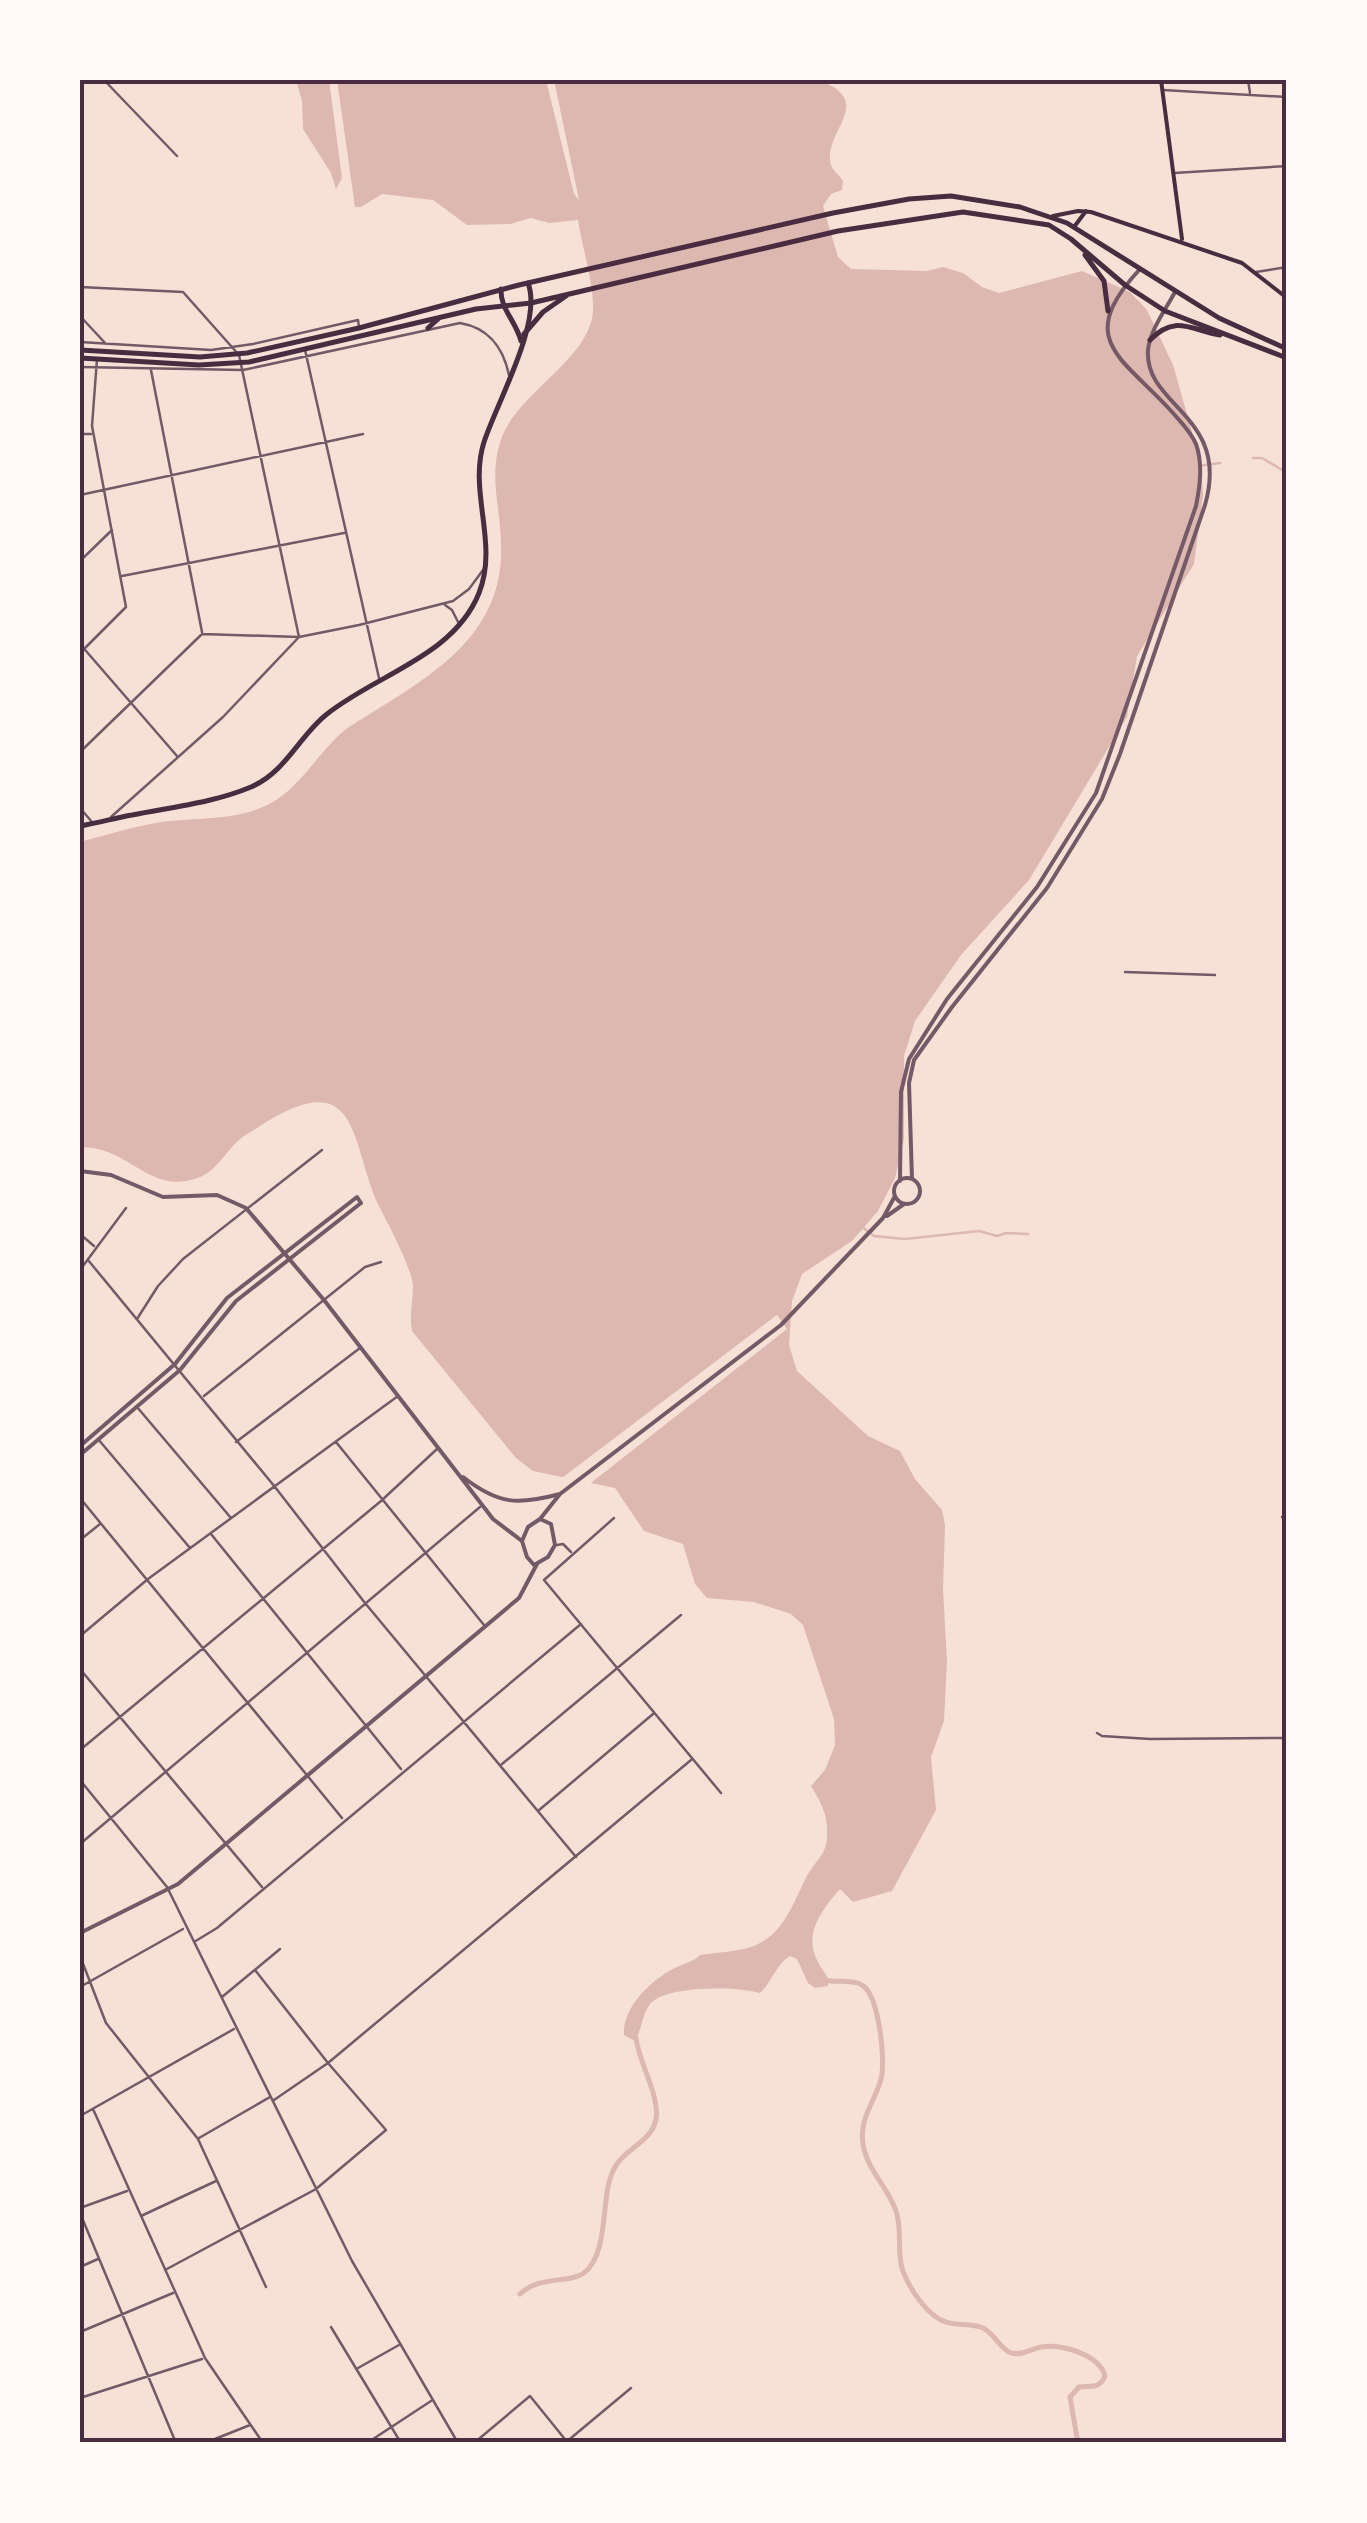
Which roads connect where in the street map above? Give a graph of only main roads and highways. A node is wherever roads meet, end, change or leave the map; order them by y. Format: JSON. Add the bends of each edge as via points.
{"nodes":[{"id":1,"x":1160,"y":80,"type":"edge"},
{"id":2,"x":1086,"y":211,"type":"junction"},
{"id":3,"x":1051,"y":217,"type":"junction"},
{"id":4,"x":1049,"y":225,"type":"junction"},
{"id":5,"x":1074,"y":227,"type":"junction"},
{"id":6,"x":1182,"y":241,"type":"junction"},
{"id":7,"x":1078,"y":244,"type":"junction"},
{"id":8,"x":528,"y":282,"type":"junction"},
{"id":9,"x":501,"y":289,"type":"junction"},
{"id":10,"x":573,"y":292,"type":"junction"},
{"id":11,"x":1287,"y":298,"type":"edge"},
{"id":12,"x":531,"y":303,"type":"junction"},
{"id":13,"x":503,"y":308,"type":"junction"},
{"id":14,"x":1108,"y":311,"type":"road end"},
{"id":15,"x":440,"y":317,"type":"junction"},
{"id":16,"x":428,"y":328,"type":"road end"},
{"id":17,"x":524,"y":334,"type":"junction"},
{"id":18,"x":1231,"y":336,"type":"junction"},
{"id":19,"x":1150,"y":340,"type":"road end"},
{"id":20,"x":522,"y":344,"type":"junction"},
{"id":21,"x":1287,"y":349,"type":"edge"},
{"id":22,"x":80,"y":350,"type":"edge"},
{"id":23,"x":80,"y":358,"type":"edge"},
{"id":24,"x":1287,"y":359,"type":"edge"},
{"id":25,"x":80,"y":826,"type":"edge"}],
"edges":[{"from":1,"to":6,"type":"main road"},
{"from":2,"to":3,"type":"main road"},
{"from":2,"to":5,"type":"main road"},
{"from":2,"to":6,"type":"main road"},
{"from":3,"to":5,"type":"main road"},
{"from":3,"to":8,"type":"main road","via":[[1001,202],[910,199]]},
{"from":4,"to":5,"type":"main road"},
{"from":4,"to":7,"type":"main road"},
{"from":4,"to":10,"type":"main road","via":[[963,212],[838,231]]},
{"from":5,"to":21,"type":"main road","via":[[1243,332]]},
{"from":6,"to":11,"type":"main road","via":[[1242,263]]},
{"from":7,"to":14,"type":"main road","via":[[1104,281]]},
{"from":7,"to":18,"type":"main road","via":[[1164,311]]},
{"from":8,"to":9,"type":"main road"},
{"from":8,"to":12,"type":"main road"},
{"from":9,"to":13,"type":"main road"},
{"from":9,"to":22,"type":"main road","via":[[359,328],[200,357]]},
{"from":10,"to":12,"type":"main road"},
{"from":10,"to":17,"type":"main road"},
{"from":12,"to":13,"type":"main road"},
{"from":12,"to":17,"type":"main road"},
{"from":13,"to":15,"type":"main road"},
{"from":13,"to":20,"type":"main road"},
{"from":15,"to":16,"type":"main road"},
{"from":15,"to":23,"type":"main road","via":[[242,367]]},
{"from":17,"to":20,"type":"main road"},
{"from":18,"to":19,"type":"main road","via":[[1178,324]]},
{"from":18,"to":24,"type":"main road"},
{"from":20,"to":25,"type":"main road","via":[[480,460],[486,561],[480,590],[456,630],[320,720],[280,768],[256,784],[204,802]]}]}
